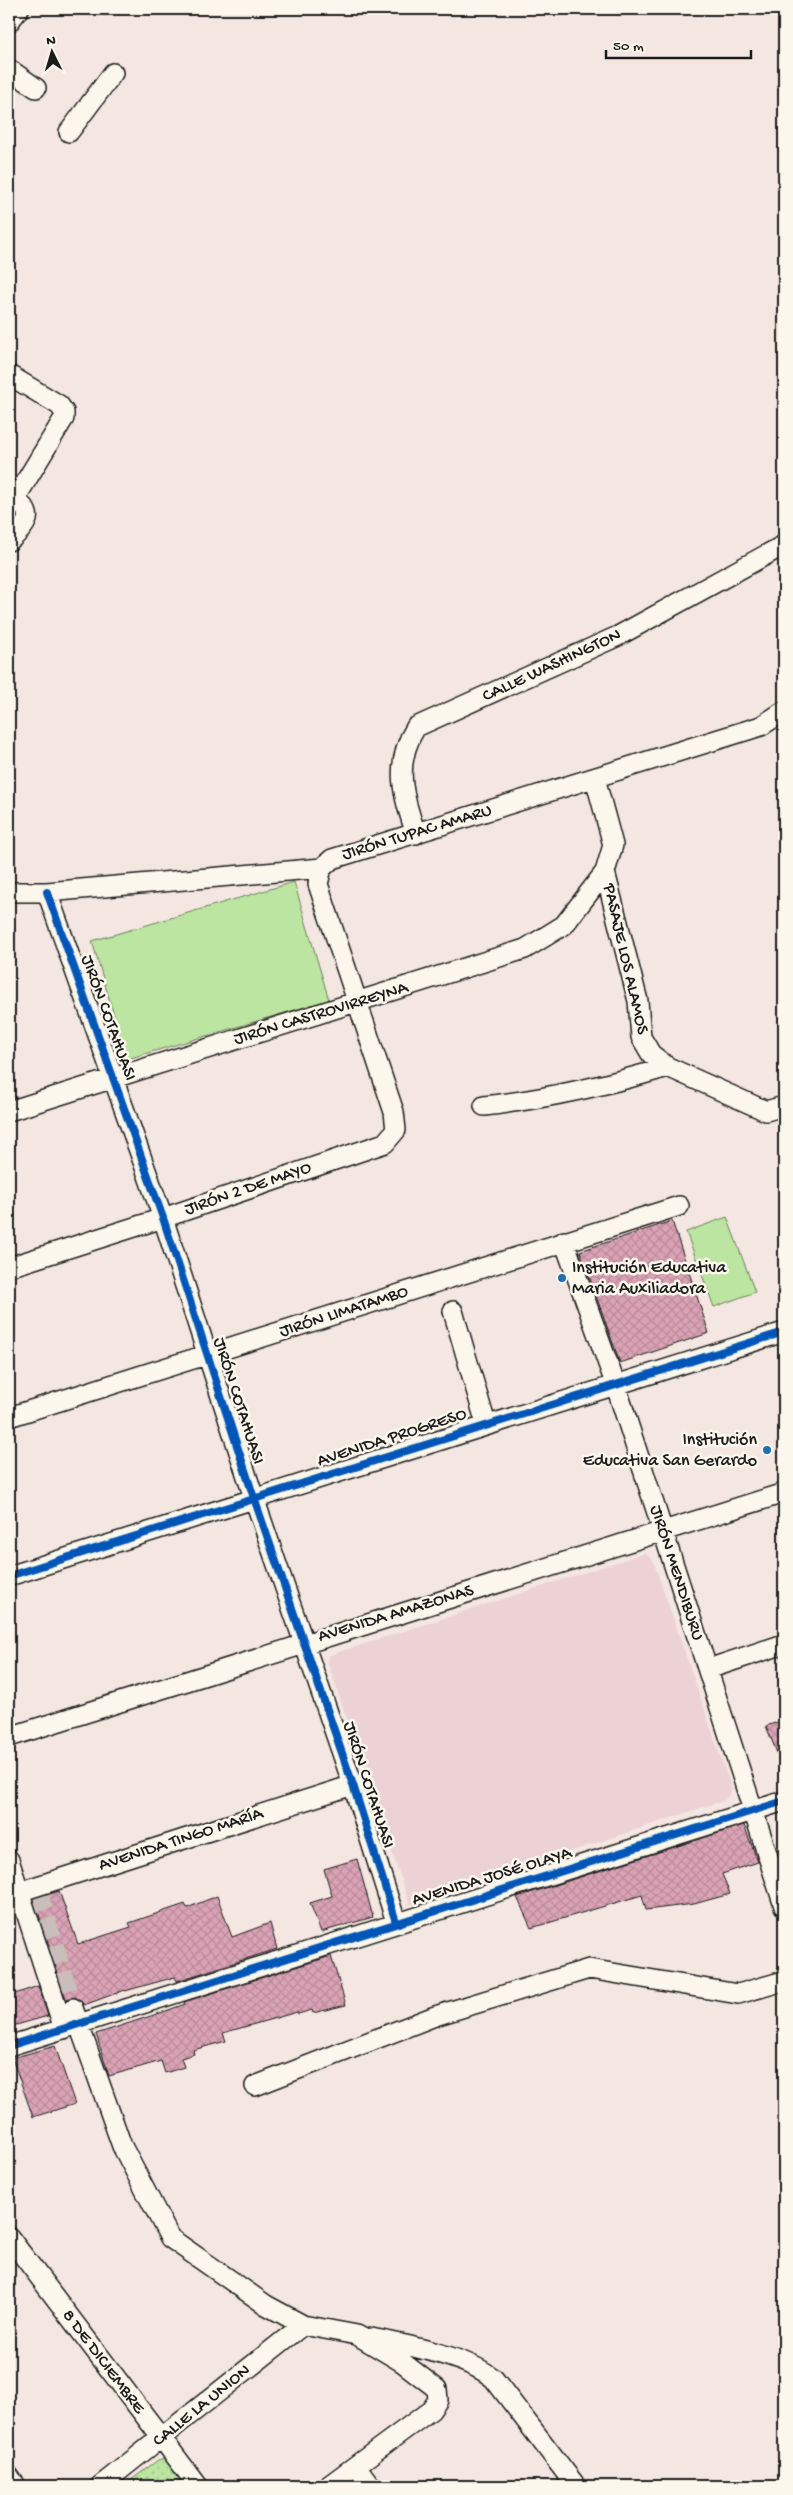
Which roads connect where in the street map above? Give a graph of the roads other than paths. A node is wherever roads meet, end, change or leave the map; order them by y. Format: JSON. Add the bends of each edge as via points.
{"nodes":[{"id":1,"x":19,"y":9,"type":"edge"},
{"id":2,"x":9,"y":22,"type":"edge"},
{"id":3,"x":9,"y":69,"type":"edge"},
{"id":4,"x":113,"y":73,"type":"dead end"},
{"id":5,"x":36,"y":88,"type":"dead end"},
{"id":6,"x":69,"y":132,"type":"dead end"},
{"id":7,"x":9,"y":375,"type":"edge"},
{"id":8,"x":12,"y":497,"type":"edge"},
{"id":9,"x":9,"y":541,"type":"edge"},
{"id":10,"x":784,"y":545,"type":"edge"},
{"id":11,"x":784,"y":711,"type":"edge"},
{"id":12,"x":595,"y":778,"type":"junction"},
{"id":13,"x":416,"y":834,"type":"junction"},
{"id":14,"x":322,"y":868,"type":"junction"},
{"id":15,"x":605,"y":872,"type":"junction"},
{"id":16,"x":9,"y":892,"type":"edge"},
{"id":17,"x":47,"y":892,"type":"junction"},
{"id":18,"x":358,"y":1002,"type":"junction"},
{"id":19,"x":668,"y":1068,"type":"junction"},
{"id":20,"x":114,"y":1078,"type":"junction"},
{"id":21,"x":484,"y":1106,"type":"dead end"},
{"id":22,"x":784,"y":1106,"type":"edge"},
{"id":23,"x":9,"y":1111,"type":"edge"},
{"id":24,"x":679,"y":1206,"type":"dead end"},
{"id":25,"x":163,"y":1218,"type":"junction"},
{"id":26,"x":564,"y":1241,"type":"junction"},
{"id":27,"x":9,"y":1267,"type":"edge"},
{"id":28,"x":453,"y":1311,"type":"dead end"},
{"id":29,"x":784,"y":1332,"type":"edge"},
{"id":30,"x":208,"y":1356,"type":"junction"},
{"id":31,"x":616,"y":1386,"type":"junction"},
{"id":32,"x":9,"y":1417,"type":"edge"},
{"id":33,"x":486,"y":1424,"type":"junction"},
{"id":34,"x":784,"y":1493,"type":"edge"},
{"id":35,"x":254,"y":1498,"type":"junction"},
{"id":36,"x":663,"y":1531,"type":"junction"},
{"id":37,"x":9,"y":1576,"type":"edge"},
{"id":38,"x":303,"y":1643,"type":"junction"},
{"id":39,"x":784,"y":1644,"type":"edge"},
{"id":40,"x":708,"y":1669,"type":"junction"},
{"id":41,"x":9,"y":1737,"type":"edge"},
{"id":42,"x":353,"y":1785,"type":"junction"},
{"id":43,"x":784,"y":1801,"type":"edge"},
{"id":44,"x":754,"y":1811,"type":"junction"},
{"id":45,"x":9,"y":1860,"type":"edge"},
{"id":46,"x":27,"y":1898,"type":"edge"},
{"id":47,"x":784,"y":1906,"type":"edge"},
{"id":48,"x":396,"y":1922,"type":"junction"},
{"id":49,"x":784,"y":1981,"type":"edge"},
{"id":50,"x":68,"y":2016,"type":"junction"},
{"id":51,"x":9,"y":2046,"type":"edge"},
{"id":52,"x":255,"y":2086,"type":"dead end"},
{"id":53,"x":9,"y":2237,"type":"edge"},
{"id":54,"x":304,"y":2325,"type":"junction"},
{"id":55,"x":357,"y":2335,"type":"junction"},
{"id":56,"x":162,"y":2439,"type":"junction"},
{"id":57,"x":356,"y":2466,"type":"junction"},
{"id":58,"x":9,"y":2476,"type":"edge"},
{"id":59,"x":16,"y":2486,"type":"edge"},
{"id":60,"x":100,"y":2486,"type":"edge"},
{"id":61,"x":198,"y":2486,"type":"edge"},
{"id":62,"x":328,"y":2486,"type":"edge"},
{"id":63,"x":371,"y":2486,"type":"edge"},
{"id":64,"x":576,"y":2486,"type":"edge"}],
"edges":[{"from":1,"to":2,"type":"street"},
{"from":3,"to":5,"type":"street"},
{"from":4,"to":6,"type":"street"},
{"from":7,"to":8,"type":"street","via":[[59,405],[64,412],[64,418]]},
{"from":8,"to":9,"type":"street","via":[[26,508],[28,518]]},
{"from":10,"to":13,"type":"street","name":"CALLE WASHINGTON","via":[[626,632],[416,727],[405,748],[402,789]]},
{"from":11,"to":12,"type":"street","name":"JIRÓN TUPAC AMARU","via":[[761,726]]},
{"from":12,"to":13,"type":"street","name":"JIRÓN TUPAC AMARU"},
{"from":12,"to":15,"type":"street","name":"PASAJE LOS ALAMOS","via":[[613,845]]},
{"from":13,"to":14,"type":"street","name":"JIRÓN TUPAC AMARU","via":[[332,859]]},
{"from":14,"to":17,"type":"street","name":"JIRÓN TUPAC AMARU"},
{"from":14,"to":18,"type":"street","via":[[318,884]]},
{"from":15,"to":18,"type":"street","name":"JIRÓN CASTROVIRREYNA","via":[[564,925],[526,949]]},
{"from":15,"to":19,"type":"street","name":"PASAJE LOS ALAMOS","via":[[638,1001],[640,1037],[651,1054]]},
{"from":16,"to":17,"type":"street","name":"JIRÓN TUPAC AMARU"},
{"from":17,"to":20,"type":"street","name":"JIRÓN COTAHUASI"},
{"from":18,"to":20,"type":"street","name":"JIRÓN CASTROVIRREYNA"},
{"from":18,"to":25,"type":"street","name":"JIRÓN 2 DE MAYO","via":[[394,1112],[396,1130],[385,1143]]},
{"from":19,"to":21,"type":"street","via":[[529,1100]]},
{"from":19,"to":22,"type":"street","name":"PASAJE LOS ALAMOS","via":[[766,1111]]},
{"from":20,"to":23,"type":"street","name":"JIRÓN CASTROVIRREYNA"},
{"from":20,"to":25,"type":"street","name":"JIRÓN COTAHUASI"},
{"from":24,"to":26,"type":"street","name":"JIRÓN LIMATAMBO"},
{"from":25,"to":27,"type":"street","name":"JIRÓN 2 DE MAYO"},
{"from":25,"to":30,"type":"street","name":"JIRÓN COTAHUASI"},
{"from":26,"to":30,"type":"street","name":"JIRÓN LIMATAMBO"},
{"from":26,"to":31,"type":"street","name":"JIRÓN MENDIBURU"},
{"from":28,"to":33,"type":"street"},
{"from":29,"to":31,"type":"street","name":"AVENIDA PROGRESO"},
{"from":30,"to":32,"type":"street","name":"JIRÓN LIMATAMBO"},
{"from":30,"to":35,"type":"street","name":"JIRÓN COTAHUASI"},
{"from":31,"to":33,"type":"street","name":"AVENIDA PROGRESO"},
{"from":31,"to":36,"type":"street","name":"JIRÓN MENDIBURU"},
{"from":33,"to":35,"type":"street","name":"AVENIDA PROGRESO"},
{"from":34,"to":36,"type":"street","name":"AVENIDA AMAZONAS"},
{"from":35,"to":37,"type":"street","name":"AVENIDA PROGRESO"},
{"from":35,"to":38,"type":"street","name":"JIRÓN COTAHUASI"},
{"from":36,"to":38,"type":"street","name":"AVENIDA AMAZONAS"},
{"from":36,"to":40,"type":"street","name":"JIRÓN MENDIBURU"},
{"from":38,"to":41,"type":"street","name":"AVENIDA AMAZONAS"},
{"from":38,"to":42,"type":"street","name":"JIRÓN COTAHUASI"},
{"from":39,"to":40,"type":"street"},
{"from":40,"to":44,"type":"street","name":"JIRÓN MENDIBURU"},
{"from":42,"to":46,"type":"street","name":"AVENIDA TINGO MARÍA"},
{"from":42,"to":48,"type":"street","name":"JIRÓN COTAHUASI"},
{"from":43,"to":44,"type":"street","name":"AVENIDA JOSÉ OLAYA"},
{"from":44,"to":47,"type":"street","name":"JIRÓN MENDIBURU"},
{"from":44,"to":48,"type":"street","name":"AVENIDA JOSÉ OLAYA"},
{"from":45,"to":46,"type":"street"},
{"from":46,"to":50,"type":"street"},
{"from":48,"to":50,"type":"street","name":"AVENIDA JOSÉ OLAYA"},
{"from":49,"to":52,"type":"street","via":[[738,1994],[589,1969],[435,2016]]},
{"from":50,"to":51,"type":"street","name":"AVENIDA JOSÉ OLAYA"},
{"from":50,"to":54,"type":"street","via":[[122,2146],[170,2238],[266,2305]]},
{"from":53,"to":56,"type":"street","name":"8 DE DICIEMBRE"},
{"from":54,"to":55,"type":"street"},
{"from":54,"to":56,"type":"street","name":"CALLE LA UNION"},
{"from":55,"to":57,"type":"street","via":[[402,2362],[437,2389],[438,2400],[431,2410]]},
{"from":55,"to":64,"type":"street","via":[[415,2347],[483,2369]]},
{"from":56,"to":60,"type":"street","name":"CALLE LA UNION"},
{"from":56,"to":61,"type":"street","name":"8 DE DICIEMBRE"},
{"from":57,"to":62,"type":"street"},
{"from":57,"to":63,"type":"street"},
{"from":58,"to":59,"type":"street"}]}
